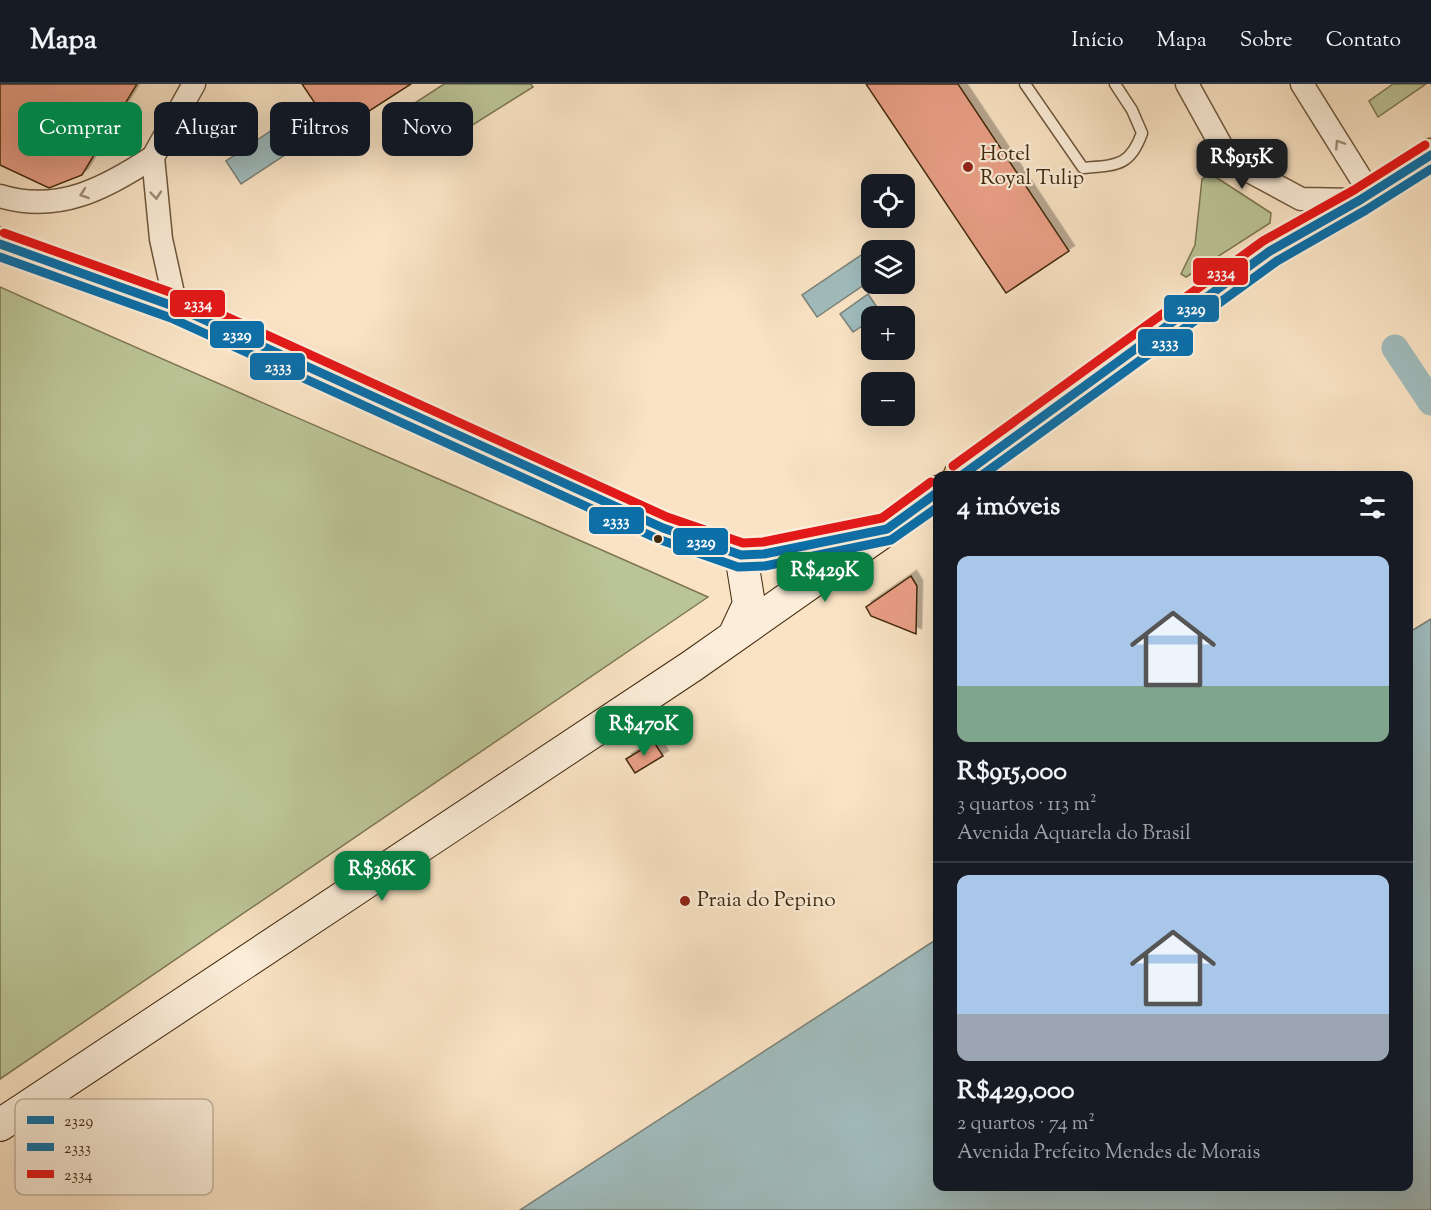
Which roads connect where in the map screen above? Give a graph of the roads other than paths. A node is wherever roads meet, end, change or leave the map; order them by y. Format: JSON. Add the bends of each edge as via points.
{"nodes":[{"id":1,"x":194,"y":84,"type":"edge"},
{"id":2,"x":1025,"y":84,"type":"edge"},
{"id":3,"x":1115,"y":84,"type":"edge"},
{"id":4,"x":1187,"y":84,"type":"edge"},
{"id":5,"x":1302,"y":84,"type":"edge"},
{"id":6,"x":1431,"y":154,"type":"edge"},
{"id":7,"x":153,"y":157,"type":"junction"},
{"id":8,"x":0,"y":196,"type":"edge"},
{"id":9,"x":1365,"y":197,"type":"junction"},
{"id":10,"x":0,"y":244,"type":"edge"},
{"id":11,"x":176,"y":307,"type":"junction"},
{"id":12,"x":967,"y":471,"type":"edge"},
{"id":13,"x":933,"y":496,"type":"edge"},
{"id":14,"x":887,"y":529,"type":"junction"},
{"id":15,"x":741,"y":555,"type":"junction"},
{"id":16,"x":734,"y":636,"type":"junction"},
{"id":17,"x":39,"y":1099,"type":"edge"},
{"id":18,"x":15,"y":1115,"type":"edge"},
{"id":19,"x":0,"y":1125,"type":"edge"}],
"edges":[{"from":1,"to":7,"type":"street"},
{"from":2,"to":3,"type":"lane","via":[[1083,168],[1113,166],[1135,153],[1142,133]]},
{"from":4,"to":9,"type":"street","via":[[1222,147],[1251,172],[1302,199]]},
{"from":9,"to":5,"type":"street","one_way":true},
{"from":6,"to":9,"type":"main road"},
{"from":7,"to":8,"type":"street","one_way":true,"via":[[114,183],[68,199],[21,203]]},
{"from":7,"to":11,"type":"street","one_way":true,"via":[[162,239]]},
{"from":9,"to":12,"type":"main road","via":[[1270,251]]},
{"from":10,"to":11,"type":"main road"},
{"from":11,"to":15,"type":"main road","via":[[663,528]]},
{"from":13,"to":14,"type":"main road"},
{"from":14,"to":15,"type":"main road","via":[[764,554]]},
{"from":14,"to":16,"type":"street"},
{"from":15,"to":16,"type":"street","via":[[749,604]]},
{"from":16,"to":17,"type":"street"},
{"from":18,"to":19,"type":"street"}]}
